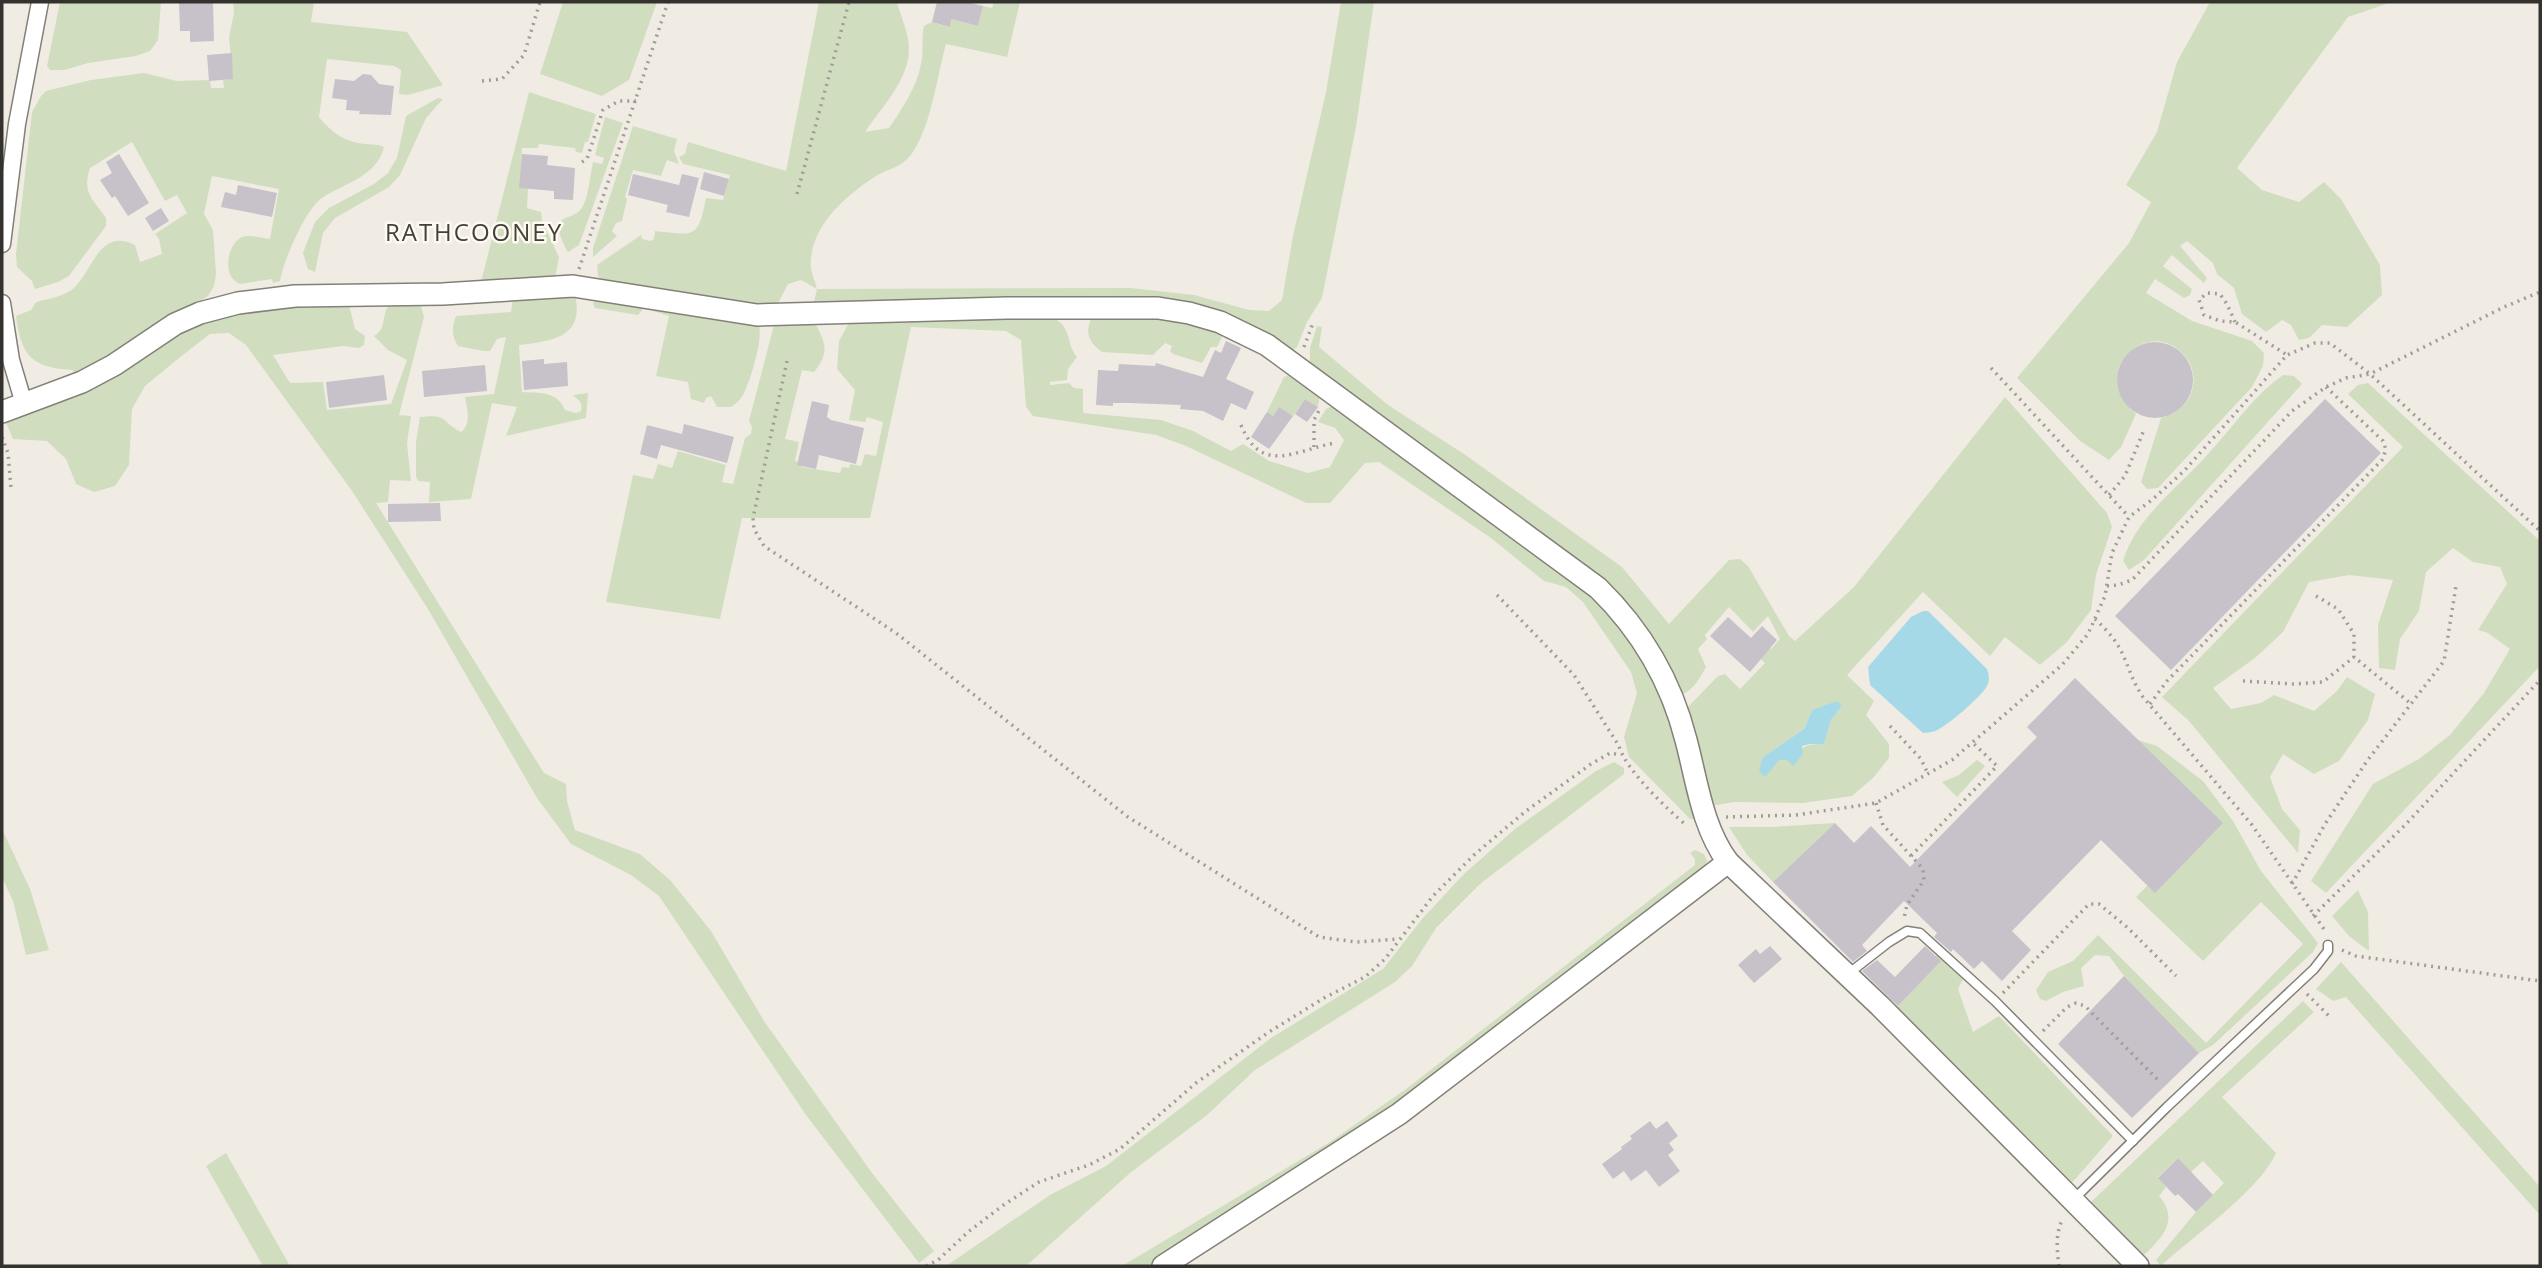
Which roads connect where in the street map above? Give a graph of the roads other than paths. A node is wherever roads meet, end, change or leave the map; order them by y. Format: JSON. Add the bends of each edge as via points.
{"nodes":[{"id":1,"x":40,"y":2,"type":"edge"},
{"id":2,"x":2,"y":244,"type":"edge"},
{"id":3,"x":2,"y":303,"type":"edge"},
{"id":4,"x":24,"y":404,"type":"junction"},
{"id":5,"x":2,"y":412,"type":"edge"},
{"id":6,"x":1728,"y":862,"type":"junction"},
{"id":7,"x":2328,"y":945,"type":"road end"},
{"id":8,"x":1848,"y":974,"type":"junction"},
{"id":9,"x":2133,"y":1141,"type":"junction"},
{"id":10,"x":2072,"y":1202,"type":"junction"},
{"id":11,"x":1163,"y":1266,"type":"edge"},
{"id":12,"x":2138,"y":1266,"type":"edge"}],
"edges":[{"from":1,"to":2,"type":"street","via":[[17,124]]},
{"from":3,"to":4,"type":"street"},
{"from":4,"to":5,"type":"street"},
{"from":4,"to":6,"type":"street","via":[[82,382],[200,313],[295,296],[573,286],[757,315],[981,308],[1158,308],[1189,313],[1220,322],[1296,364],[1598,588],[1620,610],[1643,641],[1672,696],[1713,837]]},
{"from":6,"to":8,"type":"street"},
{"from":6,"to":11,"type":"street","via":[[1399,1114]]},
{"from":7,"to":9,"type":"lane","via":[[2328,951],[2298,985]]},
{"from":8,"to":9,"type":"lane","via":[[1908,931],[1920,933],[1995,1001]]},
{"from":8,"to":10,"type":"street"},
{"from":9,"to":10,"type":"lane"},
{"from":10,"to":12,"type":"street"}]}
